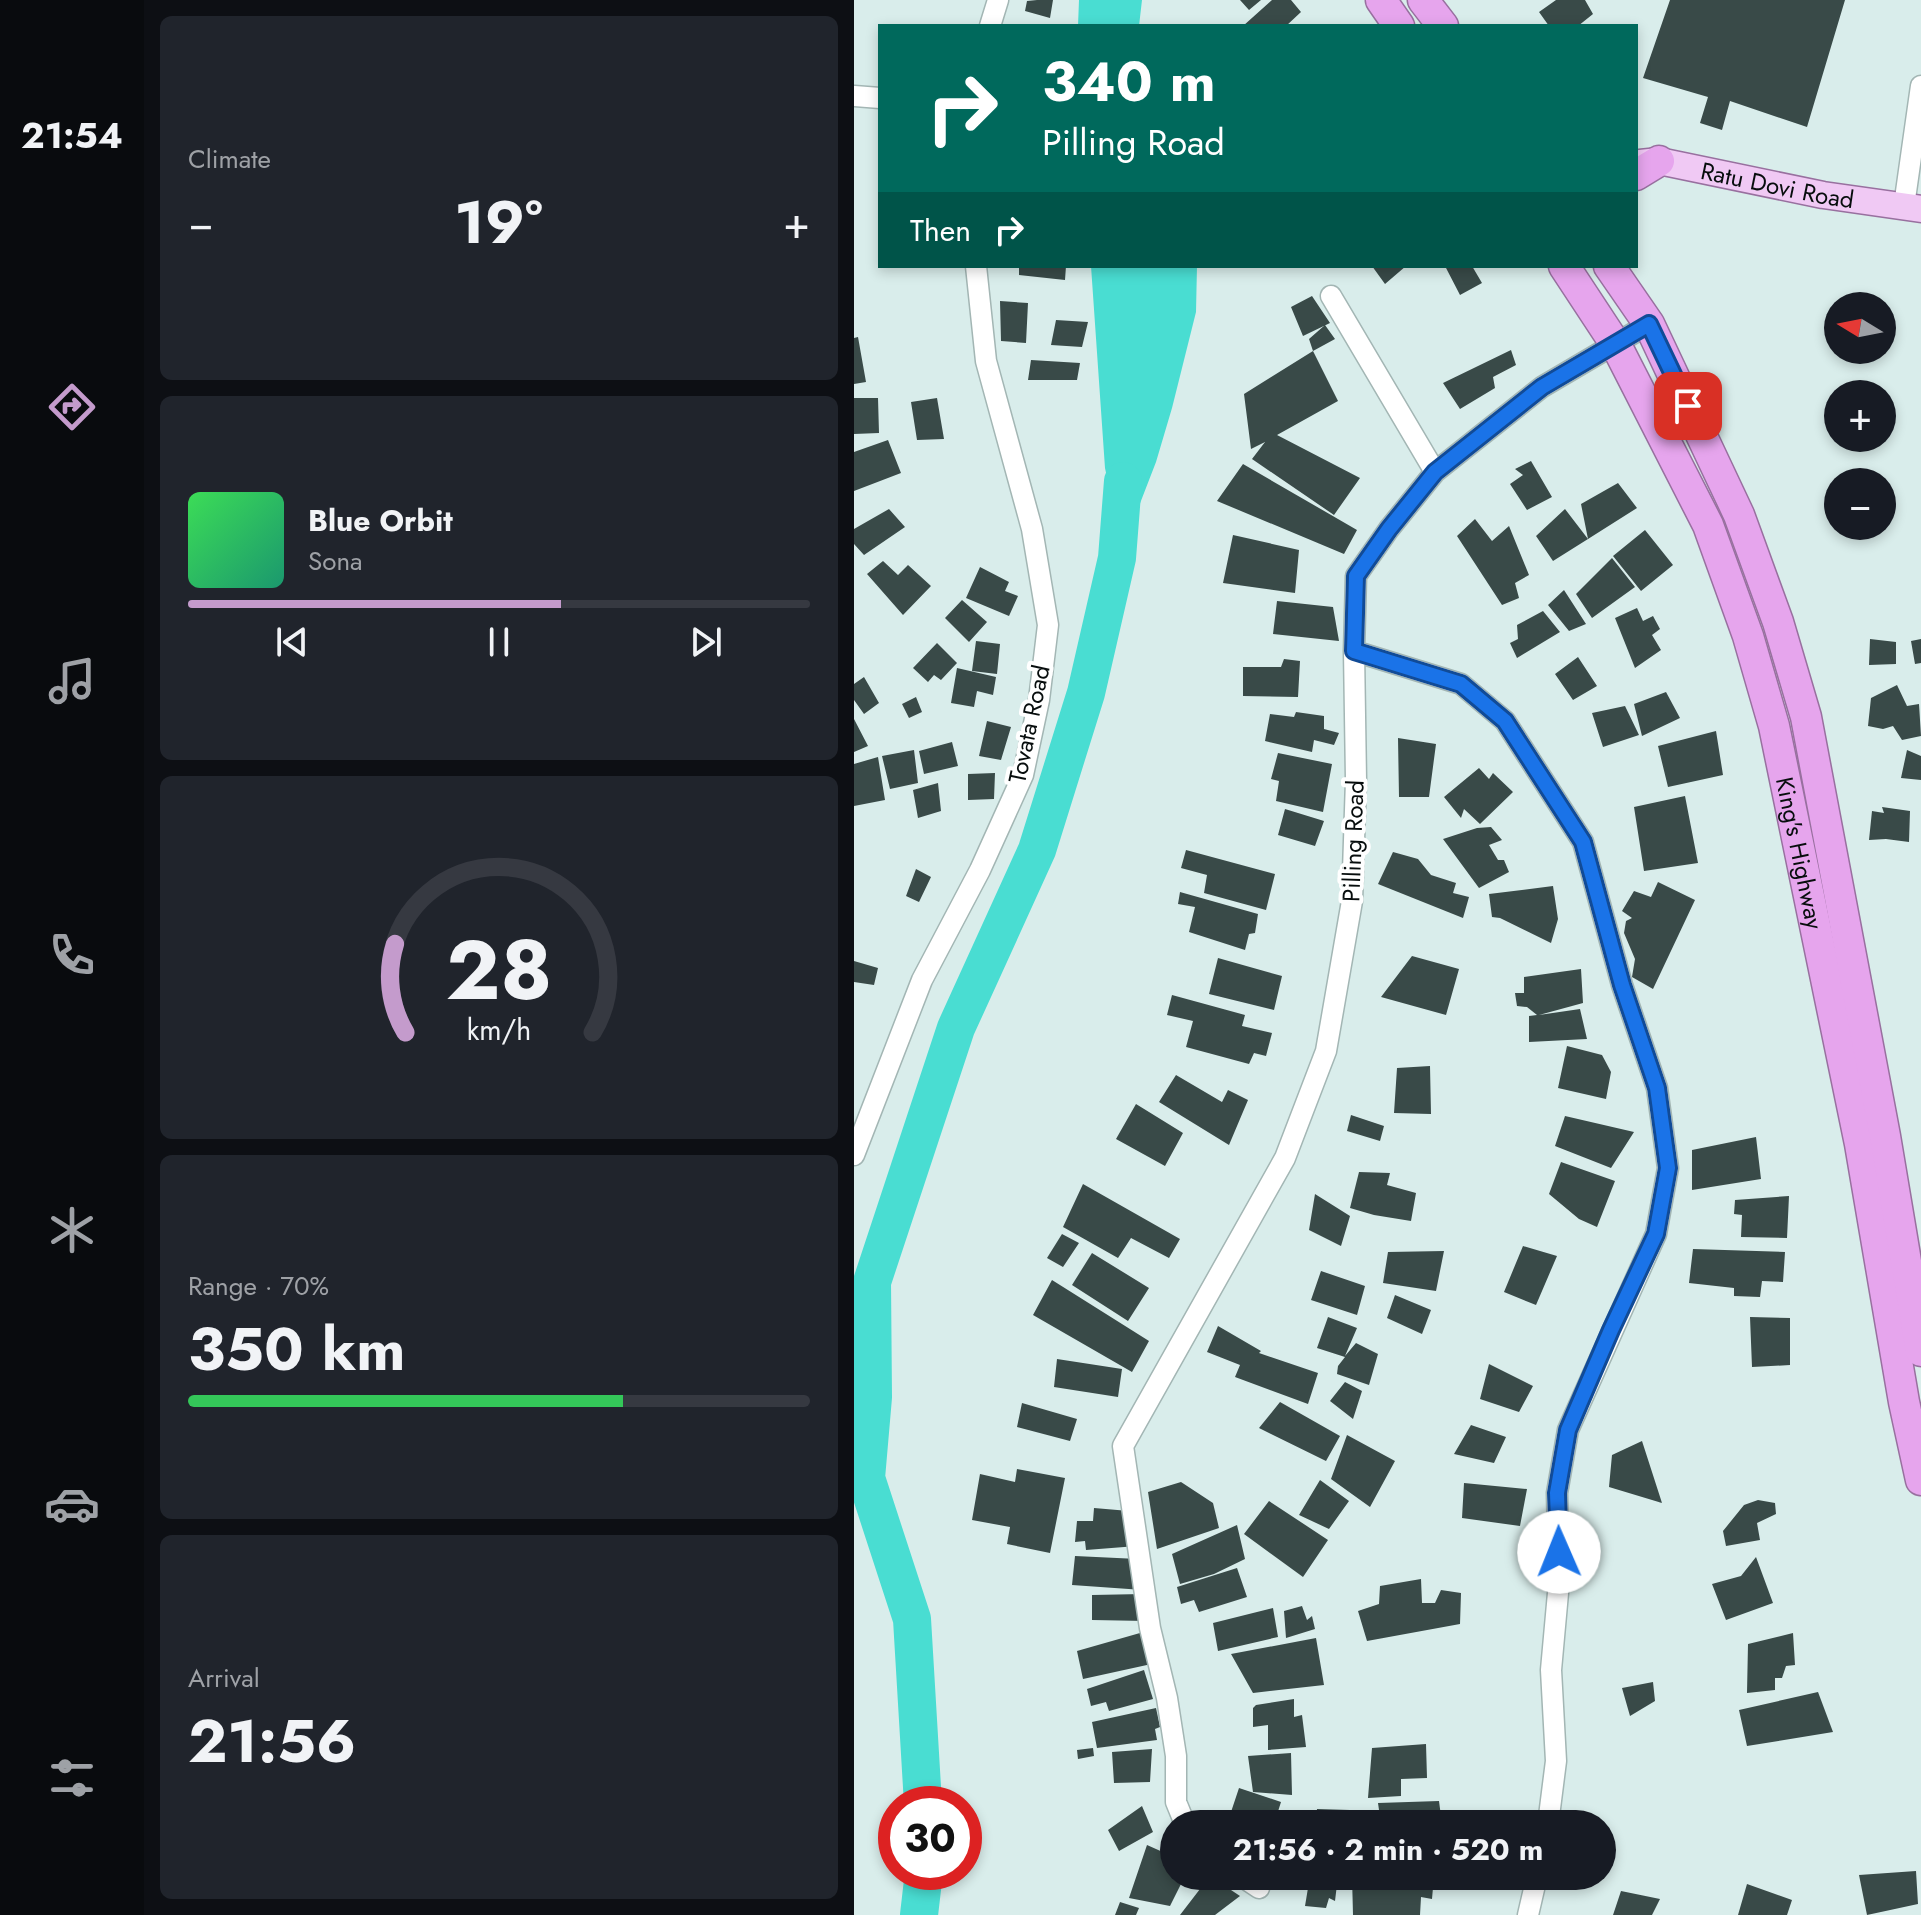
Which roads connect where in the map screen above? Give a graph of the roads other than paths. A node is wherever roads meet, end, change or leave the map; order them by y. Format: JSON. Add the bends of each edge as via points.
{"nodes":[{"id":1,"x":998,"y":0,"type":"edge"},
{"id":2,"x":1381,"y":0,"type":"edge"},
{"id":3,"x":1423,"y":0,"type":"edge"},
{"id":4,"x":991,"y":24,"type":"edge"},
{"id":5,"x":1398,"y":24,"type":"edge"},
{"id":6,"x":1441,"y":24,"type":"edge"},
{"id":7,"x":1921,"y":86,"type":"edge"},
{"id":8,"x":854,"y":96,"type":"edge"},
{"id":9,"x":878,"y":98,"type":"edge"},
{"id":10,"x":1642,"y":164,"type":"edge"},
{"id":11,"x":1912,"y":207,"type":"edge"},
{"id":12,"x":976,"y":268,"type":"edge"},
{"id":13,"x":1565,"y":268,"type":"edge"},
{"id":14,"x":1610,"y":268,"type":"edge"},
{"id":15,"x":1331,"y":296,"type":"dead end"},
{"id":16,"x":1649,"y":324,"type":"junction"},
{"id":17,"x":1616,"y":345,"type":"junction"},
{"id":18,"x":1435,"y":472,"type":"junction"},
{"id":19,"x":1354,"y":651,"type":"junction"},
{"id":20,"x":854,"y":1155,"type":"edge"},
{"id":21,"x":1921,"y":1351,"type":"edge"},
{"id":22,"x":1921,"y":1480,"type":"edge"},
{"id":23,"x":1179,"y":1810,"type":"edge"},
{"id":24,"x":1550,"y":1810,"type":"edge"},
{"id":25,"x":1534,"y":1890,"type":"edge"},
{"id":26,"x":1528,"y":1915,"type":"edge"}],
"edges":[{"from":1,"to":4,"type":"street"},
{"from":2,"to":5,"type":"highway"},
{"from":3,"to":6,"type":"highway"},
{"from":7,"to":11,"type":"street"},
{"from":8,"to":9,"type":"street"},
{"from":10,"to":11,"type":"main road","name":"Ratu Dovi Road"},
{"from":12,"to":20,"type":"street","name":"Tovata Road","via":[[986,361],[1032,529],[1048,625],[1039,700],[1023,775],[922,980]]},
{"from":13,"to":17,"type":"highway","name":"King's Highway"},
{"from":14,"to":16,"type":"highway","name":"King's Highway"},
{"from":15,"to":18,"type":"street"},
{"from":16,"to":17,"type":"street","name":"Pilling Road"},
{"from":16,"to":21,"type":"highway","name":"King's Highway","via":[[1739,515],[1806,717]]},
{"from":17,"to":18,"type":"street","name":"Pilling Road","via":[[1542,387]]},
{"from":17,"to":22,"type":"highway","name":"King's Highway","via":[[1708,525],[1774,726],[1860,1144]]},
{"from":18,"to":19,"type":"street","name":"Pilling Road","via":[[1356,576]]},
{"from":19,"to":23,"type":"street","name":"Pilling Road","via":[[1352,901],[1326,1051],[1285,1158],[1123,1446],[1150,1628],[1176,1756]]},
{"from":19,"to":24,"type":"street","via":[[1461,684],[1505,721],[1583,842],[1657,1088],[1668,1168],[1656,1234],[1568,1430],[1557,1493],[1559,1582],[1551,1670],[1556,1761]]},
{"from":25,"to":26,"type":"street"}]}
